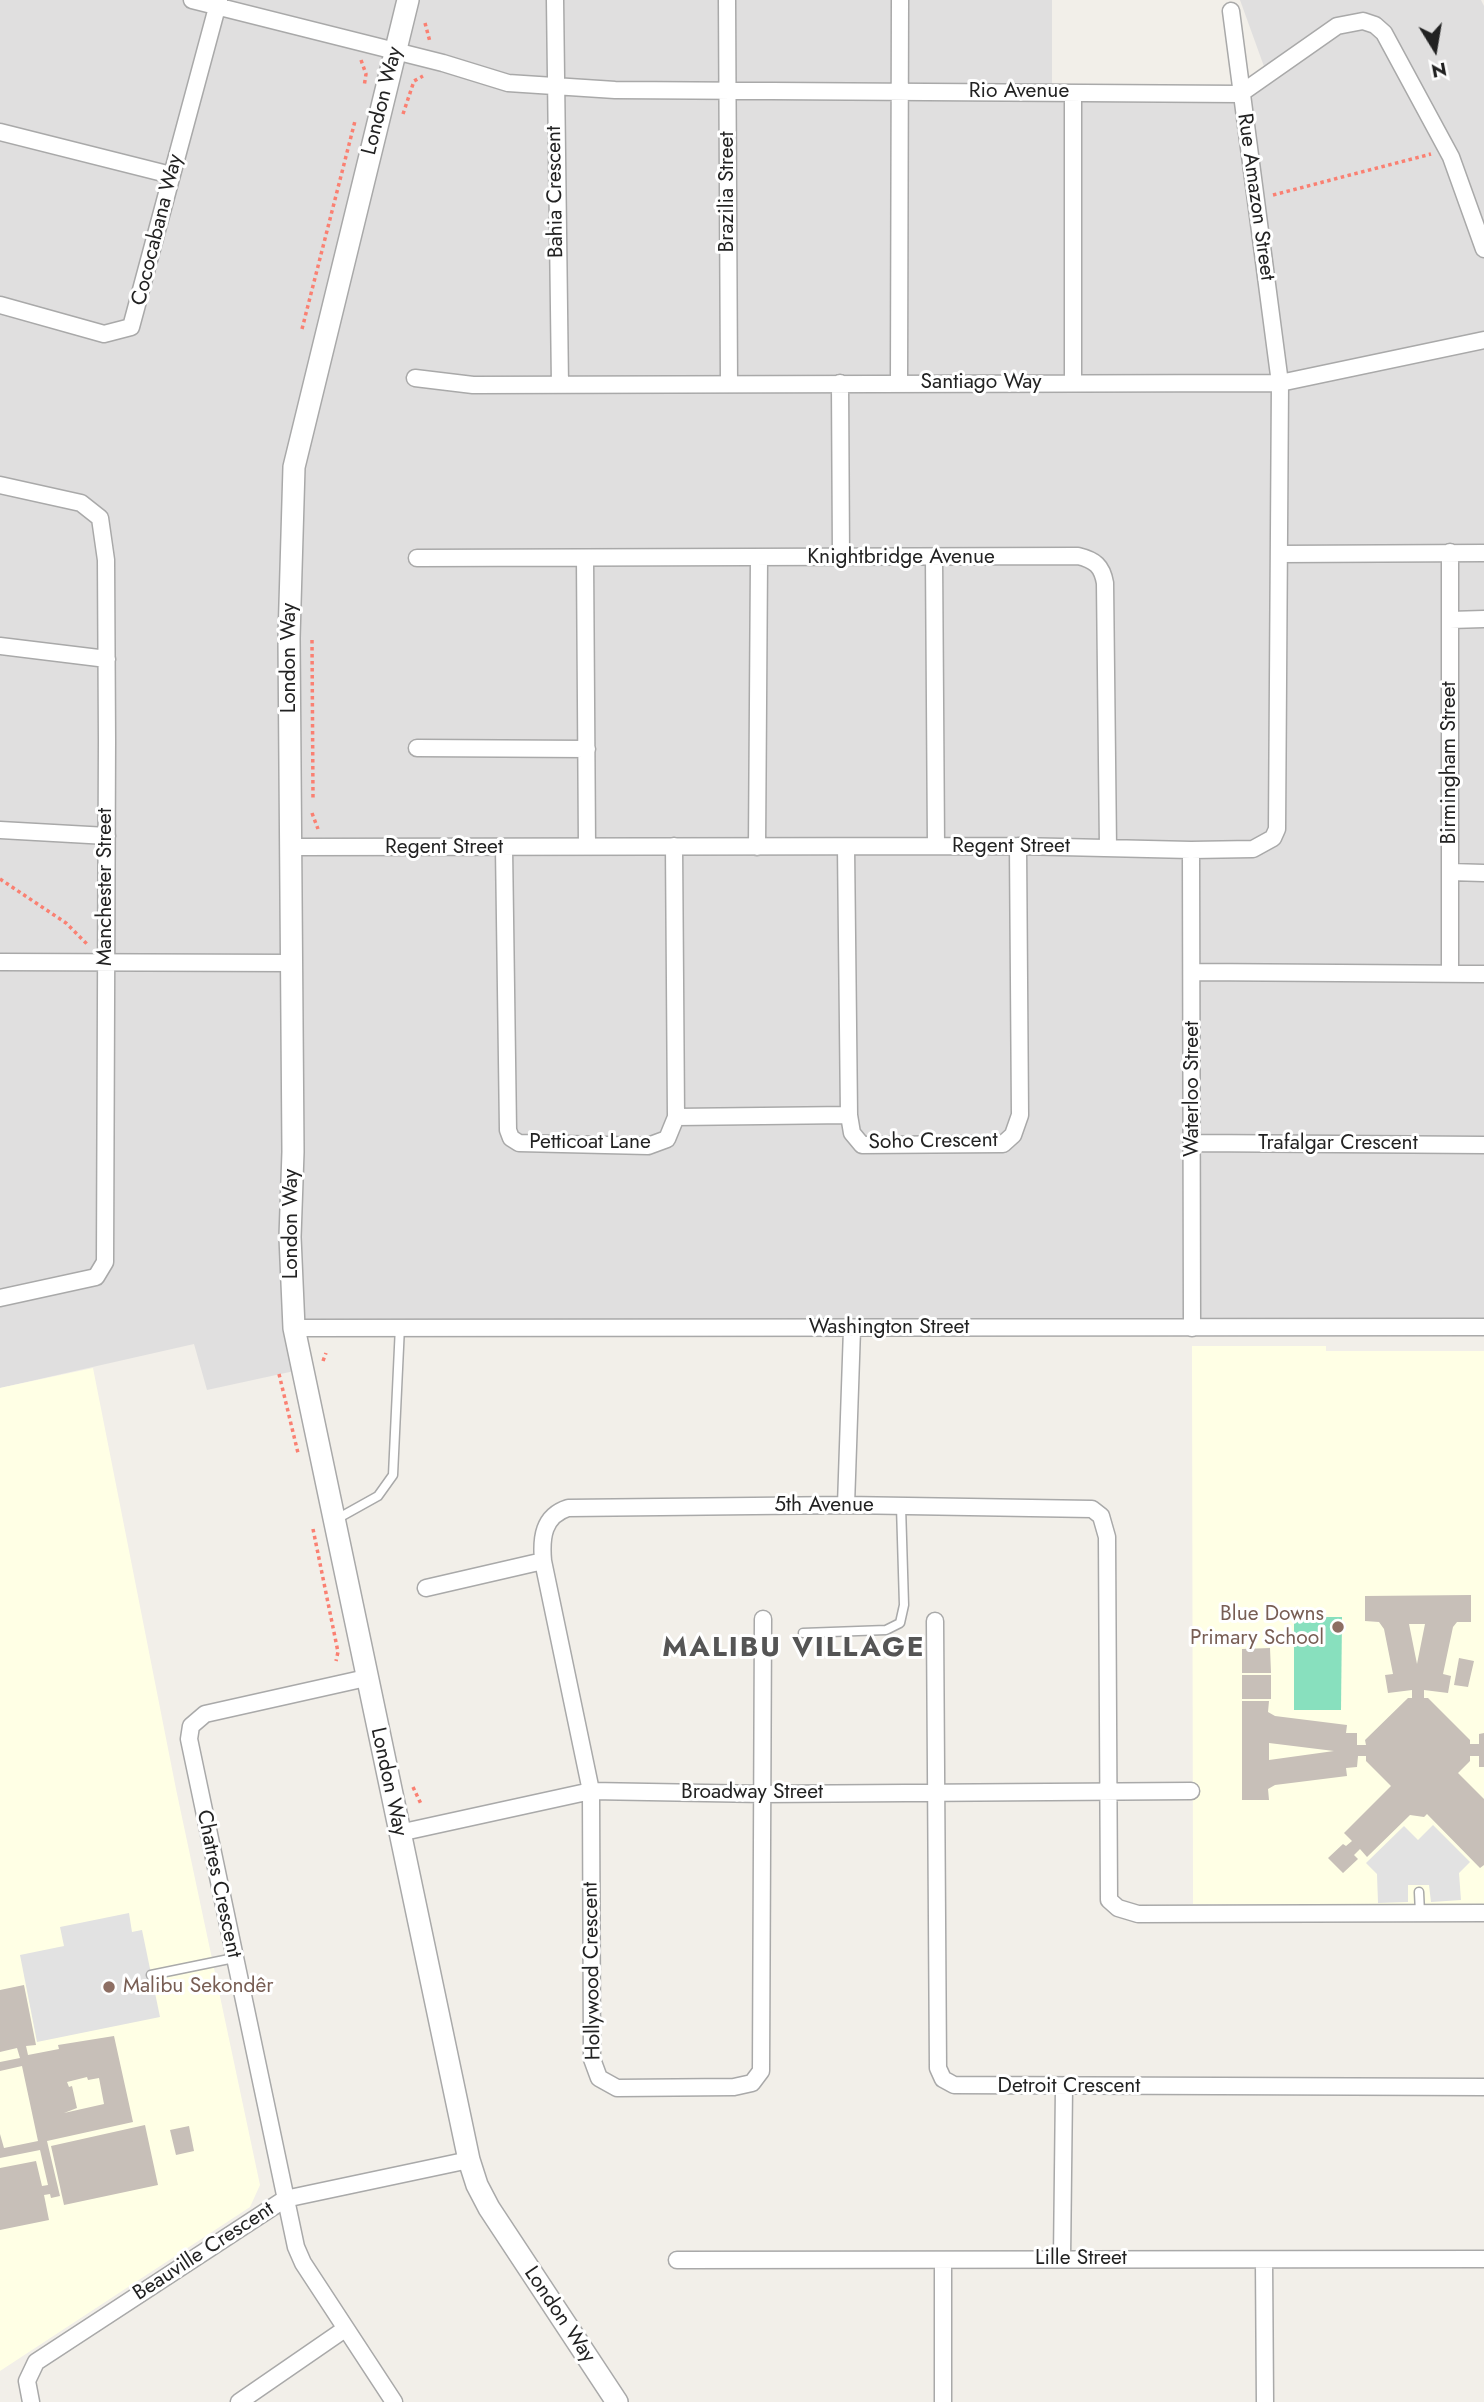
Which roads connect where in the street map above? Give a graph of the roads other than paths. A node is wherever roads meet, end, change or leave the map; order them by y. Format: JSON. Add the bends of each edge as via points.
{"nodes":[{"id":1,"x":192,"y":0,"type":"edge"},
{"id":2,"x":408,"y":0,"type":"edge"},
{"id":3,"x":555,"y":0,"type":"edge"},
{"id":4,"x":727,"y":0,"type":"edge"},
{"id":5,"x":900,"y":0,"type":"edge"},
{"id":6,"x":218,"y":3,"type":"edge"},
{"id":7,"x":1231,"y":11,"type":"dead end"},
{"id":8,"x":395,"y":51,"type":"junction"},
{"id":9,"x":554,"y":87,"type":"junction"},
{"id":10,"x":728,"y":91,"type":"junction"},
{"id":11,"x":900,"y":92,"type":"junction"},
{"id":12,"x":1073,"y":93,"type":"junction"},
{"id":13,"x":1240,"y":94,"type":"junction"},
{"id":14,"x":0,"y":132,"type":"edge"},
{"id":15,"x":171,"y":175,"type":"junction"},
{"id":16,"x":1484,"y":249,"type":"edge"},
{"id":17,"x":0,"y":305,"type":"edge"},
{"id":18,"x":1484,"y":340,"type":"edge"},
{"id":19,"x":415,"y":378,"type":"dead end"},
{"id":20,"x":729,"y":383,"type":"junction"},
{"id":21,"x":840,"y":383,"type":"junction"},
{"id":22,"x":899,"y":383,"type":"junction"},
{"id":23,"x":1073,"y":383,"type":"junction"},
{"id":24,"x":1280,"y":383,"type":"junction"},
{"id":25,"x":560,"y":385,"type":"junction"},
{"id":26,"x":0,"y":485,"type":"edge"},
{"id":27,"x":1450,"y":552,"type":"junction"},
{"id":28,"x":1484,"y":553,"type":"edge"},
{"id":29,"x":1280,"y":554,"type":"junction"},
{"id":30,"x":841,"y":557,"type":"junction"},
{"id":31,"x":416,"y":558,"type":"dead end"},
{"id":32,"x":585,"y":558,"type":"junction"},
{"id":33,"x":934,"y":558,"type":"junction"},
{"id":34,"x":759,"y":559,"type":"junction"},
{"id":35,"x":1484,"y":619,"type":"edge"},
{"id":36,"x":1450,"y":620,"type":"junction"},
{"id":37,"x":0,"y":646,"type":"edge"},
{"id":38,"x":107,"y":659,"type":"junction"},
{"id":39,"x":417,"y":748,"type":"dead end"},
{"id":40,"x":587,"y":749,"type":"junction"},
{"id":41,"x":0,"y":830,"type":"edge"},
{"id":42,"x":107,"y":836,"type":"junction"},
{"id":43,"x":587,"y":846,"type":"junction"},
{"id":44,"x":674,"y":846,"type":"junction"},
{"id":45,"x":846,"y":846,"type":"junction"},
{"id":46,"x":936,"y":846,"type":"junction"},
{"id":47,"x":1017,"y":846,"type":"junction"},
{"id":48,"x":291,"y":847,"type":"junction"},
{"id":49,"x":757,"y":847,"type":"junction"},
{"id":50,"x":504,"y":848,"type":"junction"},
{"id":51,"x":1108,"y":848,"type":"junction"},
{"id":52,"x":1191,"y":850,"type":"junction"},
{"id":53,"x":1450,"y":872,"type":"junction"},
{"id":54,"x":1484,"y":873,"type":"edge"},
{"id":55,"x":0,"y":962,"type":"edge"},
{"id":56,"x":106,"y":962,"type":"junction"},
{"id":57,"x":291,"y":963,"type":"junction"},
{"id":58,"x":1194,"y":972,"type":"junction"},
{"id":59,"x":1450,"y":974,"type":"junction"},
{"id":60,"x":1484,"y":974,"type":"edge"},
{"id":61,"x":849,"y":1115,"type":"junction"},
{"id":62,"x":676,"y":1117,"type":"junction"},
{"id":63,"x":1192,"y":1143,"type":"junction"},
{"id":64,"x":1484,"y":1145,"type":"edge"},
{"id":65,"x":0,"y":1298,"type":"edge"},
{"id":66,"x":400,"y":1326,"type":"junction"},
{"id":67,"x":1484,"y":1327,"type":"edge"},
{"id":68,"x":294,"y":1328,"type":"junction"},
{"id":69,"x":1192,"y":1328,"type":"junction"},
{"id":70,"x":852,"y":1329,"type":"junction"},
{"id":71,"x":846,"y":1506,"type":"junction"},
{"id":72,"x":901,"y":1506,"type":"junction"},
{"id":73,"x":323,"y":1523,"type":"junction"},
{"id":74,"x":542,"y":1562,"type":"junction"},
{"id":75,"x":426,"y":1588,"type":"dead end"},
{"id":76,"x":763,"y":1619,"type":"dead end"},
{"id":77,"x":935,"y":1621,"type":"dead end"},
{"id":78,"x":803,"y":1633,"type":"dead end"},
{"id":79,"x":366,"y":1678,"type":"junction"},
{"id":80,"x":591,"y":1791,"type":"junction"},
{"id":81,"x":1191,"y":1791,"type":"dead end"},
{"id":82,"x":937,"y":1792,"type":"junction"},
{"id":83,"x":1110,"y":1793,"type":"junction"},
{"id":84,"x":763,"y":1794,"type":"junction"},
{"id":85,"x":399,"y":1833,"type":"junction"},
{"id":86,"x":1419,"y":1892,"type":"dead end"},
{"id":87,"x":1420,"y":1913,"type":"junction"},
{"id":88,"x":1484,"y":1913,"type":"edge"},
{"id":89,"x":234,"y":1958,"type":"junction"},
{"id":90,"x":151,"y":1975,"type":"dead end"},
{"id":91,"x":1484,"y":2087,"type":"edge"},
{"id":92,"x":1065,"y":2088,"type":"junction"},
{"id":93,"x":469,"y":2160,"type":"junction"},
{"id":94,"x":285,"y":2199,"type":"junction"},
{"id":95,"x":1062,"y":2258,"type":"junction"},
{"id":96,"x":1484,"y":2259,"type":"edge"},
{"id":97,"x":677,"y":2260,"type":"dead end"},
{"id":98,"x":943,"y":2261,"type":"junction"},
{"id":99,"x":1264,"y":2261,"type":"junction"},
{"id":100,"x":345,"y":2329,"type":"junction"},
{"id":101,"x":31,"y":2402,"type":"edge"},
{"id":102,"x":239,"y":2402,"type":"edge"},
{"id":103,"x":394,"y":2402,"type":"edge"},
{"id":104,"x":617,"y":2402,"type":"edge"},
{"id":105,"x":943,"y":2402,"type":"edge"},
{"id":106,"x":1265,"y":2402,"type":"edge"}],
"edges":[{"from":1,"to":6,"type":"street","name":"Rio Avenue"},
{"from":2,"to":8,"type":"street","name":"London Way"},
{"from":3,"to":9,"type":"street","name":"Bahia Crescent"},
{"from":4,"to":10,"type":"street","name":"Brazilia Street"},
{"from":5,"to":11,"type":"street"},
{"from":6,"to":8,"type":"street","name":"Rio Avenue"},
{"from":6,"to":15,"type":"street","name":"Cococabana Way"},
{"from":7,"to":13,"type":"street","name":"Rue Amazon Street"},
{"from":8,"to":9,"type":"street","name":"Rio Avenue","via":[[508,83]]},
{"from":8,"to":48,"type":"street","name":"London Way","via":[[294,467],[289,638]]},
{"from":9,"to":10,"type":"street","name":"Rio Avenue"},
{"from":9,"to":25,"type":"street","name":"Bahia Crescent"},
{"from":10,"to":11,"type":"street","name":"Rio Avenue"},
{"from":10,"to":20,"type":"street","name":"Brazilia Street"},
{"from":11,"to":12,"type":"street","name":"Rio Avenue"},
{"from":11,"to":22,"type":"street"},
{"from":12,"to":13,"type":"street","name":"Rio Avenue"},
{"from":12,"to":23,"type":"street"},
{"from":13,"to":16,"type":"street","via":[[1337,26],[1363,21],[1375,25],[1384,33],[1447,150]]},
{"from":13,"to":24,"type":"street","name":"Rue Amazon Street"},
{"from":14,"to":15,"type":"street"},
{"from":15,"to":17,"type":"street","name":"Cococabana Way","via":[[131,327],[104,334]]},
{"from":18,"to":24,"type":"street","name":"Santiago Way"},
{"from":19,"to":25,"type":"street","name":"Santiago Way","via":[[473,385]]},
{"from":20,"to":21,"type":"street","name":"Santiago Way"},
{"from":20,"to":25,"type":"street","name":"Santiago Way"},
{"from":21,"to":22,"type":"street","name":"Santiago Way"},
{"from":21,"to":30,"type":"street"},
{"from":22,"to":23,"type":"street","name":"Santiago Way"},
{"from":23,"to":24,"type":"street","name":"Santiago Way"},
{"from":24,"to":29,"type":"street","name":"Regent Street"},
{"from":26,"to":38,"type":"street","name":"Manchester Street","via":[[81,503],[100,518]]},
{"from":27,"to":28,"type":"street"},
{"from":27,"to":29,"type":"street"},
{"from":27,"to":36,"type":"street","name":"Birmingham Street"},
{"from":29,"to":52,"type":"street","name":"Regent Street","via":[[1277,829],[1273,838],[1253,849]]},
{"from":30,"to":33,"type":"street","name":"Knightbridge Avenue"},
{"from":30,"to":34,"type":"street","name":"Knightbridge Avenue"},
{"from":31,"to":32,"type":"street","name":"Knightbridge Avenue"},
{"from":32,"to":34,"type":"street","name":"Knightbridge Avenue"},
{"from":32,"to":40,"type":"street"},
{"from":33,"to":46,"type":"street"},
{"from":33,"to":51,"type":"street","name":"Knightbridge Avenue","via":[[1078,556],[1090,559],[1103,572]]},
{"from":34,"to":49,"type":"street"},
{"from":35,"to":36,"type":"street"},
{"from":36,"to":53,"type":"street","name":"Birmingham Street"},
{"from":37,"to":38,"type":"street"},
{"from":38,"to":42,"type":"street","name":"Manchester Street"},
{"from":39,"to":40,"type":"street"},
{"from":40,"to":43,"type":"street"},
{"from":41,"to":42,"type":"street"},
{"from":42,"to":56,"type":"street","name":"Manchester Street"},
{"from":43,"to":44,"type":"street","name":"Regent Street"},
{"from":43,"to":50,"type":"street","name":"Regent Street"},
{"from":44,"to":49,"type":"street","name":"Regent Street"},
{"from":44,"to":62,"type":"street","name":"Petticoat Lane"},
{"from":45,"to":46,"type":"street","name":"Regent Street"},
{"from":45,"to":49,"type":"street","name":"Regent Street"},
{"from":45,"to":61,"type":"street","name":"Soho Crescent"},
{"from":46,"to":47,"type":"street","name":"Regent Street"},
{"from":47,"to":51,"type":"street","name":"Regent Street"},
{"from":47,"to":61,"type":"street","name":"Soho Crescent","via":[[1020,1115],[1013,1135],[1003,1144],[862,1145],[852,1133]]},
{"from":48,"to":50,"type":"street","name":"Regent Street"},
{"from":48,"to":57,"type":"street","name":"London Way"},
{"from":50,"to":62,"type":"street","name":"Petticoat Lane","via":[[511,1138],[519,1143],[648,1146],[667,1139]]},
{"from":51,"to":52,"type":"street","name":"Regent Street"},
{"from":52,"to":58,"type":"street","name":"Waterloo Street"},
{"from":53,"to":54,"type":"street"},
{"from":53,"to":59,"type":"street","name":"Birmingham Street"},
{"from":55,"to":56,"type":"street"},
{"from":56,"to":57,"type":"street"},
{"from":56,"to":65,"type":"street","name":"Manchester Street","via":[[107,1255],[103,1268],[96,1277]]},
{"from":57,"to":68,"type":"street","name":"London Way"},
{"from":58,"to":59,"type":"street"},
{"from":58,"to":63,"type":"street","name":"Waterloo Street"},
{"from":59,"to":60,"type":"street"},
{"from":61,"to":62,"type":"street"},
{"from":63,"to":64,"type":"street","name":"Trafalgar Crescent"},
{"from":63,"to":69,"type":"street","name":"Waterloo Street"},
{"from":66,"to":68,"type":"street","name":"Washington Street"},
{"from":66,"to":70,"type":"street","name":"Washington Street"},
{"from":66,"to":73,"type":"lane","via":[[393,1475],[378,1496]]},
{"from":67,"to":69,"type":"street","name":"Washington Street"},
{"from":68,"to":73,"type":"street","name":"London Way"},
{"from":69,"to":70,"type":"street","name":"Washington Street"},
{"from":70,"to":71,"type":"street"},
{"from":71,"to":72,"type":"street","name":"5th Avenue"},
{"from":71,"to":74,"type":"street","name":"5th Avenue","via":[[568,1508],[556,1512],[545,1527]]},
{"from":72,"to":78,"type":"lane","via":[[904,1605],[900,1623],[886,1630]]},
{"from":72,"to":83,"type":"street","name":"5th Avenue","via":[[1080,1507],[1101,1516],[1107,1537]]},
{"from":73,"to":79,"type":"street","name":"London Way"},
{"from":74,"to":75,"type":"street"},
{"from":74,"to":80,"type":"street","name":"5th Avenue"},
{"from":76,"to":84,"type":"street"},
{"from":77,"to":82,"type":"street"},
{"from":79,"to":85,"type":"street","name":"London Way"},
{"from":79,"to":89,"type":"street","name":"Chatres Crescent","via":[[205,1714],[191,1726],[189,1748]]},
{"from":80,"to":84,"type":"street","name":"Broadway Street"},
{"from":80,"to":84,"type":"street","name":"Hollywood Crescent","via":[[592,2059],[599,2078],[617,2088],[734,2087],[751,2083],[761,2071]]},
{"from":80,"to":85,"type":"street","name":"Broadway Street"},
{"from":81,"to":83,"type":"street","name":"Broadway Street"},
{"from":82,"to":83,"type":"street","name":"Broadway Street"},
{"from":82,"to":84,"type":"street","name":"Broadway Street"},
{"from":82,"to":92,"type":"street","name":"Detroit Crescent","via":[[940,2074],[954,2085]]},
{"from":83,"to":87,"type":"street","via":[[1109,1899],[1130,1913]]},
{"from":85,"to":93,"type":"street","name":"London Way"},
{"from":86,"to":87,"type":"lane"},
{"from":87,"to":88,"type":"street"},
{"from":89,"to":90,"type":"lane"},
{"from":89,"to":94,"type":"street","name":"Chatres Crescent"},
{"from":91,"to":92,"type":"street","name":"Detroit Crescent"},
{"from":92,"to":95,"type":"street"},
{"from":93,"to":94,"type":"street","name":"Beauville Crescent"},
{"from":93,"to":104,"type":"street","name":"London Way","via":[[489,2208]]},
{"from":94,"to":100,"type":"street","name":"Chatres Crescent","via":[[299,2254]]},
{"from":94,"to":101,"type":"street","name":"Beauville Crescent","via":[[36,2362],[27,2381]]},
{"from":95,"to":98,"type":"street","name":"Lille Street"},
{"from":95,"to":99,"type":"street","name":"Lille Street"},
{"from":96,"to":99,"type":"street","name":"Lille Street"},
{"from":97,"to":98,"type":"street","name":"Lille Street"},
{"from":98,"to":105,"type":"street"},
{"from":99,"to":106,"type":"street"},
{"from":100,"to":102,"type":"street"},
{"from":100,"to":103,"type":"street","name":"Chatres Crescent"}]}
